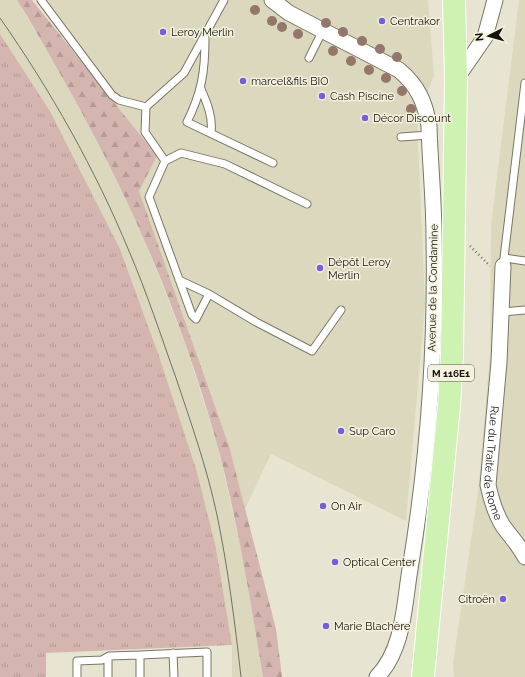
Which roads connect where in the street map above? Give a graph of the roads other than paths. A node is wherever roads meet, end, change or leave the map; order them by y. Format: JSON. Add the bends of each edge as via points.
{"nodes":[{"id":1,"x":41,"y":0,"type":"edge"},
{"id":2,"x":224,"y":0,"type":"edge"},
{"id":3,"x":272,"y":0,"type":"edge"},
{"id":4,"x":454,"y":0,"type":"edge"},
{"id":5,"x":495,"y":0,"type":"edge"},
{"id":6,"x":323,"y":30,"type":"junction"},
{"id":7,"x":206,"y":37,"type":"junction"},
{"id":8,"x":309,"y":58,"type":"dead end"},
{"id":9,"x":456,"y":79,"type":"junction"},
{"id":10,"x":525,"y":83,"type":"edge"},
{"id":11,"x":201,"y":89,"type":"junction"},
{"id":12,"x":146,"y":107,"type":"junction"},
{"id":13,"x":211,"y":132,"type":"junction"},
{"id":14,"x":429,"y":135,"type":"junction"},
{"id":15,"x":401,"y":137,"type":"dead end"},
{"id":16,"x":165,"y":161,"type":"junction"},
{"id":17,"x":273,"y":163,"type":"dead end"},
{"id":18,"x":307,"y":204,"type":"dead end"},
{"id":19,"x":525,"y":260,"type":"edge"},
{"id":20,"x":504,"y":267,"type":"junction"},
{"id":21,"x":180,"y":280,"type":"junction"},
{"id":22,"x":210,"y":294,"type":"junction"},
{"id":23,"x":341,"y":310,"type":"dead end"},
{"id":24,"x":525,"y":310,"type":"edge"},
{"id":25,"x":501,"y":312,"type":"junction"},
{"id":26,"x":525,"y":557,"type":"edge"},
{"id":27,"x":174,"y":653,"type":"junction"},
{"id":28,"x":140,"y":655,"type":"junction"},
{"id":29,"x":108,"y":657,"type":"junction"},
{"id":30,"x":383,"y":675,"type":"edge"},
{"id":31,"x":77,"y":677,"type":"edge"},
{"id":32,"x":108,"y":677,"type":"edge"},
{"id":33,"x":140,"y":677,"type":"edge"},
{"id":34,"x":174,"y":677,"type":"edge"},
{"id":35,"x":207,"y":677,"type":"edge"},
{"id":36,"x":423,"y":677,"type":"edge"}],
"edges":[{"from":1,"to":12,"type":"lane","via":[[112,95],[120,100]]},
{"from":2,"to":7,"type":"lane"},
{"from":3,"to":6,"type":"street","name":"Avenue de la Condamine","via":[[289,13]]},
{"from":4,"to":9,"type":"main road","number":"M 116E1"},
{"from":5,"to":9,"type":"street","via":[[485,37]]},
{"from":6,"to":8,"type":"lane"},
{"from":6,"to":14,"type":"street","name":"Avenue de la Condamine","via":[[399,70],[410,79],[420,92],[426,108]]},
{"from":7,"to":11,"type":"lane"},
{"from":7,"to":12,"type":"lane","via":[[184,73]]},
{"from":9,"to":36,"type":"main road","number":"M 116E1","via":[[449,405]]},
{"from":10,"to":20,"type":"lane"},
{"from":11,"to":13,"type":"lane","via":[[211,117]]},
{"from":11,"to":13,"type":"lane","via":[[187,122]]},
{"from":12,"to":16,"type":"lane","via":[[145,132]]},
{"from":13,"to":17,"type":"lane"},
{"from":14,"to":15,"type":"lane"},
{"from":14,"to":30,"type":"street","name":"Avenue de la Condamine","via":[[434,237],[432,385],[419,518],[401,625],[395,650]]},
{"from":16,"to":18,"type":"lane","via":[[181,153],[225,164]]},
{"from":16,"to":21,"type":"lane","via":[[149,197]]},
{"from":19,"to":20,"type":"lane"},
{"from":20,"to":25,"type":"street","name":"Rue du Traité de Rome"},
{"from":21,"to":22,"type":"lane"},
{"from":21,"to":22,"type":"lane","via":[[192,315],[196,318]]},
{"from":22,"to":23,"type":"lane","via":[[256,322],[312,351]]},
{"from":24,"to":25,"type":"lane"},
{"from":25,"to":26,"type":"street","name":"Rue du Traité de Rome","via":[[488,485],[494,509]]},
{"from":27,"to":28,"type":"lane"},
{"from":27,"to":34,"type":"lane"},
{"from":27,"to":35,"type":"lane","via":[[206,652]]},
{"from":28,"to":29,"type":"lane"},
{"from":28,"to":33,"type":"lane"},
{"from":29,"to":31,"type":"lane","via":[[102,660],[77,661]]},
{"from":29,"to":32,"type":"lane"}]}
